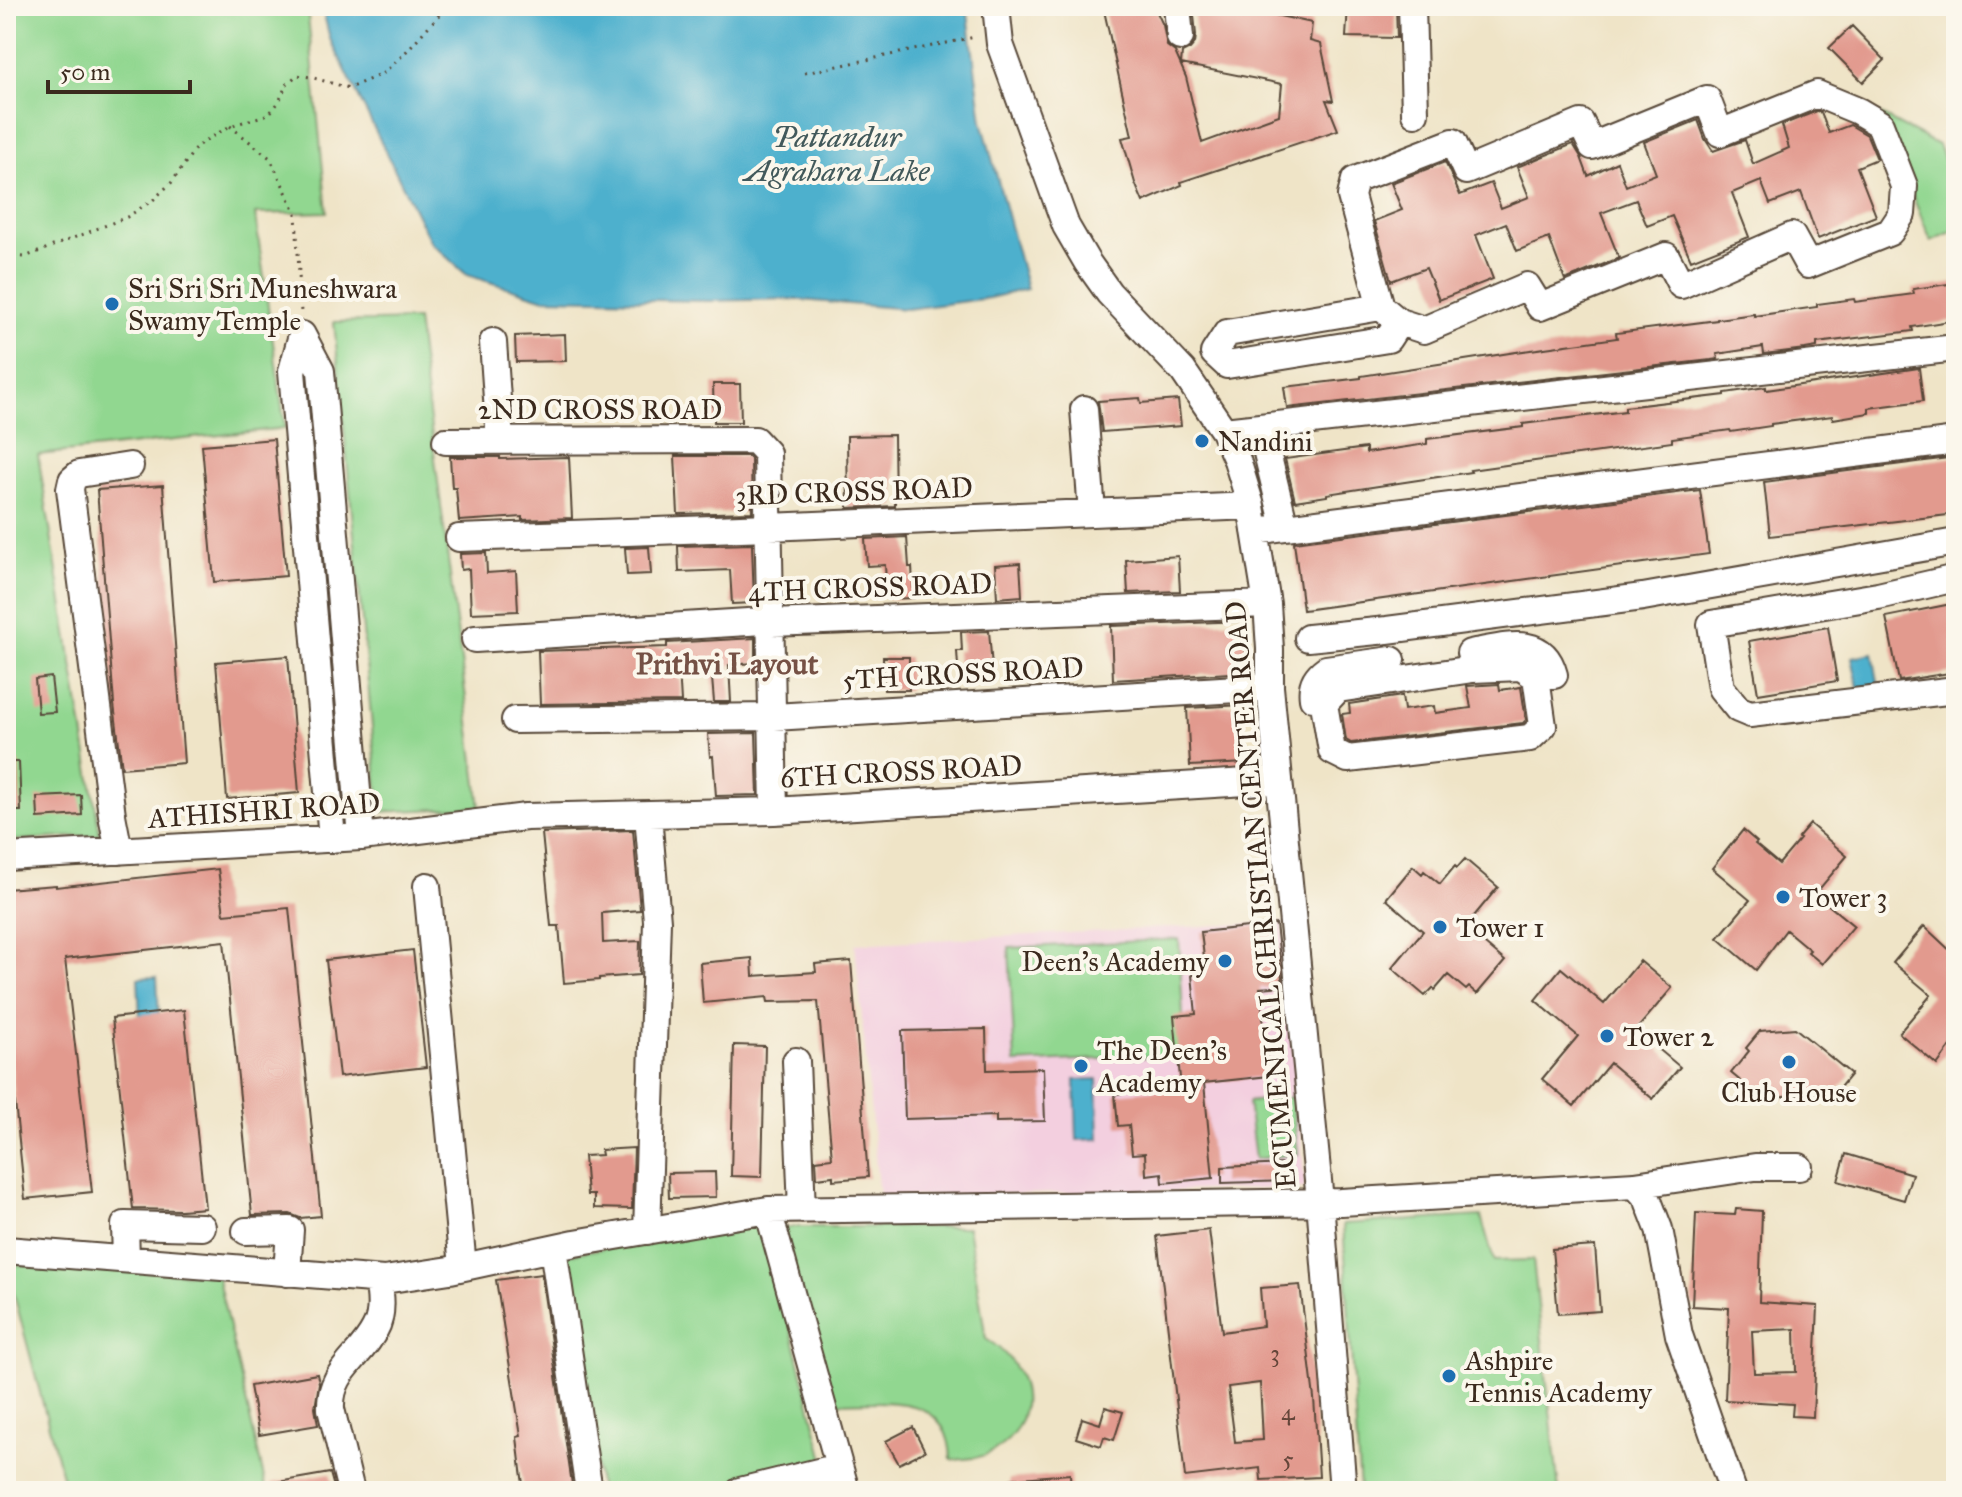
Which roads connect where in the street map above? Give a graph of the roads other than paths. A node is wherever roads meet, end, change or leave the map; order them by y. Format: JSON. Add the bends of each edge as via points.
{"nodes":[{"id":1,"x":1177,"y":6,"type":"edge"},
{"id":2,"x":1412,"y":6,"type":"edge"},
{"id":3,"x":998,"y":19,"type":"edge"},
{"id":4,"x":1180,"y":37,"type":"dead end"},
{"id":5,"x":1415,"y":113,"type":"dead end"},
{"id":6,"x":1390,"y":314,"type":"junction"},
{"id":7,"x":493,"y":342,"type":"dead end"},
{"id":8,"x":1956,"y":348,"type":"edge"},
{"id":9,"x":1183,"y":371,"type":"junction"},
{"id":10,"x":1084,"y":409,"type":"dead end"},
{"id":11,"x":1261,"y":428,"type":"junction"},
{"id":12,"x":1224,"y":431,"type":"junction"},
{"id":13,"x":446,"y":441,"type":"dead end"},
{"id":14,"x":500,"y":441,"type":"junction"},
{"id":15,"x":1956,"y":441,"type":"edge"},
{"id":16,"x":130,"y":466,"type":"dead end"},
{"id":17,"x":1092,"y":513,"type":"junction"},
{"id":18,"x":1253,"y":518,"type":"junction"},
{"id":19,"x":769,"y":527,"type":"junction"},
{"id":20,"x":1285,"y":527,"type":"junction"},
{"id":21,"x":459,"y":538,"type":"dead end"},
{"id":22,"x":1956,"y":542,"type":"edge"},
{"id":23,"x":1869,"y":556,"type":"junction"},
{"id":24,"x":1831,"y":565,"type":"junction"},
{"id":25,"x":1956,"y":578,"type":"edge"},
{"id":26,"x":1878,"y":596,"type":"junction"},
{"id":27,"x":1841,"y":602,"type":"junction"},
{"id":28,"x":1267,"y":604,"type":"junction"},
{"id":29,"x":1465,"y":620,"type":"junction"},
{"id":30,"x":771,"y":623,"type":"junction"},
{"id":31,"x":1711,"y":624,"type":"junction"},
{"id":32,"x":1387,"y":630,"type":"junction"},
{"id":33,"x":475,"y":639,"type":"dead end"},
{"id":34,"x":1269,"y":642,"type":"junction"},
{"id":35,"x":1472,"y":661,"type":"junction"},
{"id":36,"x":1393,"y":670,"type":"junction"},
{"id":37,"x":1710,"y":672,"type":"dead end"},
{"id":38,"x":1554,"y":675,"type":"dead end"},
{"id":39,"x":1270,"y":687,"type":"junction"},
{"id":40,"x":1956,"y":690,"type":"edge"},
{"id":41,"x":1313,"y":698,"type":"dead end"},
{"id":42,"x":774,"y":717,"type":"junction"},
{"id":43,"x":515,"y":720,"type":"dead end"},
{"id":44,"x":1279,"y":780,"type":"junction"},
{"id":45,"x":774,"y":811,"type":"junction"},
{"id":46,"x":648,"y":815,"type":"junction"},
{"id":47,"x":526,"y":817,"type":"joint"},
{"id":48,"x":361,"y":837,"type":"junction"},
{"id":49,"x":332,"y":839,"type":"junction"},
{"id":50,"x":119,"y":851,"type":"junction"},
{"id":51,"x":6,"y":857,"type":"edge"},
{"id":52,"x":427,"y":886,"type":"dead end"},
{"id":53,"x":796,"y":1061,"type":"dead end"},
{"id":54,"x":1799,"y":1167,"type":"dead end"},
{"id":55,"x":1635,"y":1185,"type":"junction"},
{"id":56,"x":1320,"y":1201,"type":"junction"},
{"id":57,"x":768,"y":1210,"type":"junction"},
{"id":58,"x":802,"y":1210,"type":"junction"},
{"id":59,"x":202,"y":1227,"type":"dead end"},
{"id":60,"x":246,"y":1231,"type":"dead end"},
{"id":61,"x":647,"y":1231,"type":"junction"},
{"id":62,"x":553,"y":1248,"type":"junction"},
{"id":63,"x":6,"y":1250,"type":"edge"},
{"id":64,"x":126,"y":1259,"type":"junction"},
{"id":65,"x":463,"y":1267,"type":"junction"},
{"id":66,"x":287,"y":1273,"type":"junction"},
{"id":67,"x":378,"y":1280,"type":"junction"},
{"id":68,"x":842,"y":1479,"type":"edge"},
{"id":69,"x":351,"y":1491,"type":"edge"},
{"id":70,"x":589,"y":1491,"type":"edge"},
{"id":71,"x":740,"y":1491,"type":"edge"},
{"id":72,"x":1343,"y":1491,"type":"edge"},
{"id":73,"x":1733,"y":1491,"type":"edge"}],
"edges":[{"from":1,"to":4,"type":"street"},
{"from":2,"to":5,"type":"street"},
{"from":3,"to":9,"type":"street","name":"ECUMENICAL CHRISTIAN CENTER ROAD","via":[[1000,44],[1066,226],[1109,293]]},
{"from":6,"to":6,"type":"street","via":[[1424,330],[1527,286],[1540,307],[1666,256],[1681,285],[1792,236],[1808,265],[1890,232],[1902,214],[1904,186],[1880,124],[1817,94],[1720,133],[1707,99],[1592,146],[1581,123],[1466,171],[1453,142],[1355,180],[1351,196]]},
{"from":6,"to":9,"type":"street","via":[[1388,339],[1227,365],[1214,353]]},
{"from":7,"to":14,"type":"street"},
{"from":8,"to":11,"type":"street"},
{"from":9,"to":12,"type":"street","name":"ECUMENICAL CHRISTIAN CENTER ROAD"},
{"from":10,"to":17,"type":"street"},
{"from":11,"to":12,"type":"street"},
{"from":11,"to":20,"type":"street"},
{"from":12,"to":18,"type":"street","name":"ECUMENICAL CHRISTIAN CENTER ROAD"},
{"from":13,"to":14,"type":"street","name":"2ND CROSS ROAD"},
{"from":14,"to":19,"type":"street","name":"2ND CROSS ROAD","via":[[755,440],[767,453]]},
{"from":15,"to":20,"type":"street","name":"3RD CROSS ROAD"},
{"from":16,"to":50,"type":"street","via":[[79,474],[70,489]]},
{"from":17,"to":18,"type":"street","name":"3RD CROSS ROAD"},
{"from":17,"to":19,"type":"street","name":"3RD CROSS ROAD"},
{"from":18,"to":20,"type":"street","name":"3RD CROSS ROAD"},
{"from":18,"to":28,"type":"street","name":"ECUMENICAL CHRISTIAN CENTER ROAD"},
{"from":19,"to":21,"type":"street","name":"3RD CROSS ROAD"},
{"from":19,"to":30,"type":"street"},
{"from":22,"to":23,"type":"street"},
{"from":23,"to":24,"type":"street"},
{"from":23,"to":26,"type":"street"},
{"from":24,"to":27,"type":"street"},
{"from":24,"to":29,"type":"street"},
{"from":25,"to":26,"type":"street"},
{"from":26,"to":27,"type":"street"},
{"from":27,"to":31,"type":"street"},
{"from":28,"to":30,"type":"street","name":"4TH CROSS ROAD"},
{"from":28,"to":34,"type":"street","name":"ECUMENICAL CHRISTIAN CENTER ROAD"},
{"from":29,"to":32,"type":"street"},
{"from":29,"to":35,"type":"street"},
{"from":30,"to":33,"type":"street","name":"4TH CROSS ROAD"},
{"from":30,"to":42,"type":"street"},
{"from":31,"to":37,"type":"street","via":[[1704,624],[1702,632]]},
{"from":31,"to":40,"type":"street","via":[[1721,688],[1738,709],[1750,714]]},
{"from":32,"to":34,"type":"street","via":[[1308,638],[1293,632]]},
{"from":32,"to":36,"type":"street"},
{"from":34,"to":39,"type":"street","name":"ECUMENICAL CHRISTIAN CENTER ROAD"},
{"from":35,"to":36,"type":"street"},
{"from":35,"to":36,"type":"street","via":[[1521,667],[1536,677],[1543,726],[1530,738],[1348,759],[1332,751],[1324,704],[1338,689]]},
{"from":35,"to":38,"type":"street","via":[[1524,645],[1542,654]]},
{"from":36,"to":41,"type":"street","via":[[1326,669],[1315,680]]},
{"from":39,"to":42,"type":"street","name":"5TH CROSS ROAD"},
{"from":39,"to":44,"type":"street","name":"ECUMENICAL CHRISTIAN CENTER ROAD"},
{"from":42,"to":43,"type":"street","name":"5TH CROSS ROAD"},
{"from":42,"to":45,"type":"street"},
{"from":44,"to":45,"type":"street","name":"6TH CROSS ROAD"},
{"from":44,"to":56,"type":"street","name":"ECUMENICAL CHRISTIAN CENTER ROAD"},
{"from":45,"to":46,"type":"street","name":"6TH CROSS ROAD"},
{"from":46,"to":47,"type":"street","name":"6TH CROSS ROAD"},
{"from":46,"to":61,"type":"street","via":[[657,921]]},
{"from":47,"to":48,"type":"street","name":"ATHISHRI ROAD"},
{"from":48,"to":49,"type":"street","name":"ATHISHRI ROAD"},
{"from":48,"to":49,"type":"street","via":[[321,371],[302,335],[292,371]]},
{"from":49,"to":50,"type":"street","name":"ATHISHRI ROAD"},
{"from":50,"to":51,"type":"street","name":"ATHISHRI ROAD"},
{"from":52,"to":65,"type":"street"},
{"from":53,"to":58,"type":"street"},
{"from":54,"to":55,"type":"street","via":[[1755,1167]]},
{"from":55,"to":56,"type":"street"},
{"from":55,"to":73,"type":"street","via":[[1647,1198],[1659,1229],[1679,1335]]},
{"from":56,"to":58,"type":"street","name":"ECUMENICAL CHRISTIAN CENTER ROAD"},
{"from":56,"to":72,"type":"street"},
{"from":57,"to":58,"type":"street","name":"ECUMENICAL CHRISTIAN CENTER ROAD"},
{"from":57,"to":61,"type":"street","name":"ECUMENICAL CHRISTIAN CENTER ROAD"},
{"from":57,"to":68,"type":"street"},
{"from":59,"to":64,"type":"street","via":[[125,1225]]},
{"from":60,"to":66,"type":"street","via":[[290,1230]]},
{"from":61,"to":62,"type":"street","name":"ECUMENICAL CHRISTIAN CENTER ROAD"},
{"from":62,"to":65,"type":"street","name":"ECUMENICAL CHRISTIAN CENTER ROAD"},
{"from":62,"to":70,"type":"street"},
{"from":63,"to":64,"type":"street","name":"ECUMENICAL CHRISTIAN CENTER ROAD"},
{"from":64,"to":66,"type":"street","name":"ECUMENICAL CHRISTIAN CENTER ROAD"},
{"from":65,"to":67,"type":"street","name":"ECUMENICAL CHRISTIAN CENTER ROAD"},
{"from":66,"to":67,"type":"street","name":"ECUMENICAL CHRISTIAN CENTER ROAD"},
{"from":67,"to":69,"type":"street","via":[[375,1330],[331,1390]]},
{"from":68,"to":71,"type":"street"}]}
